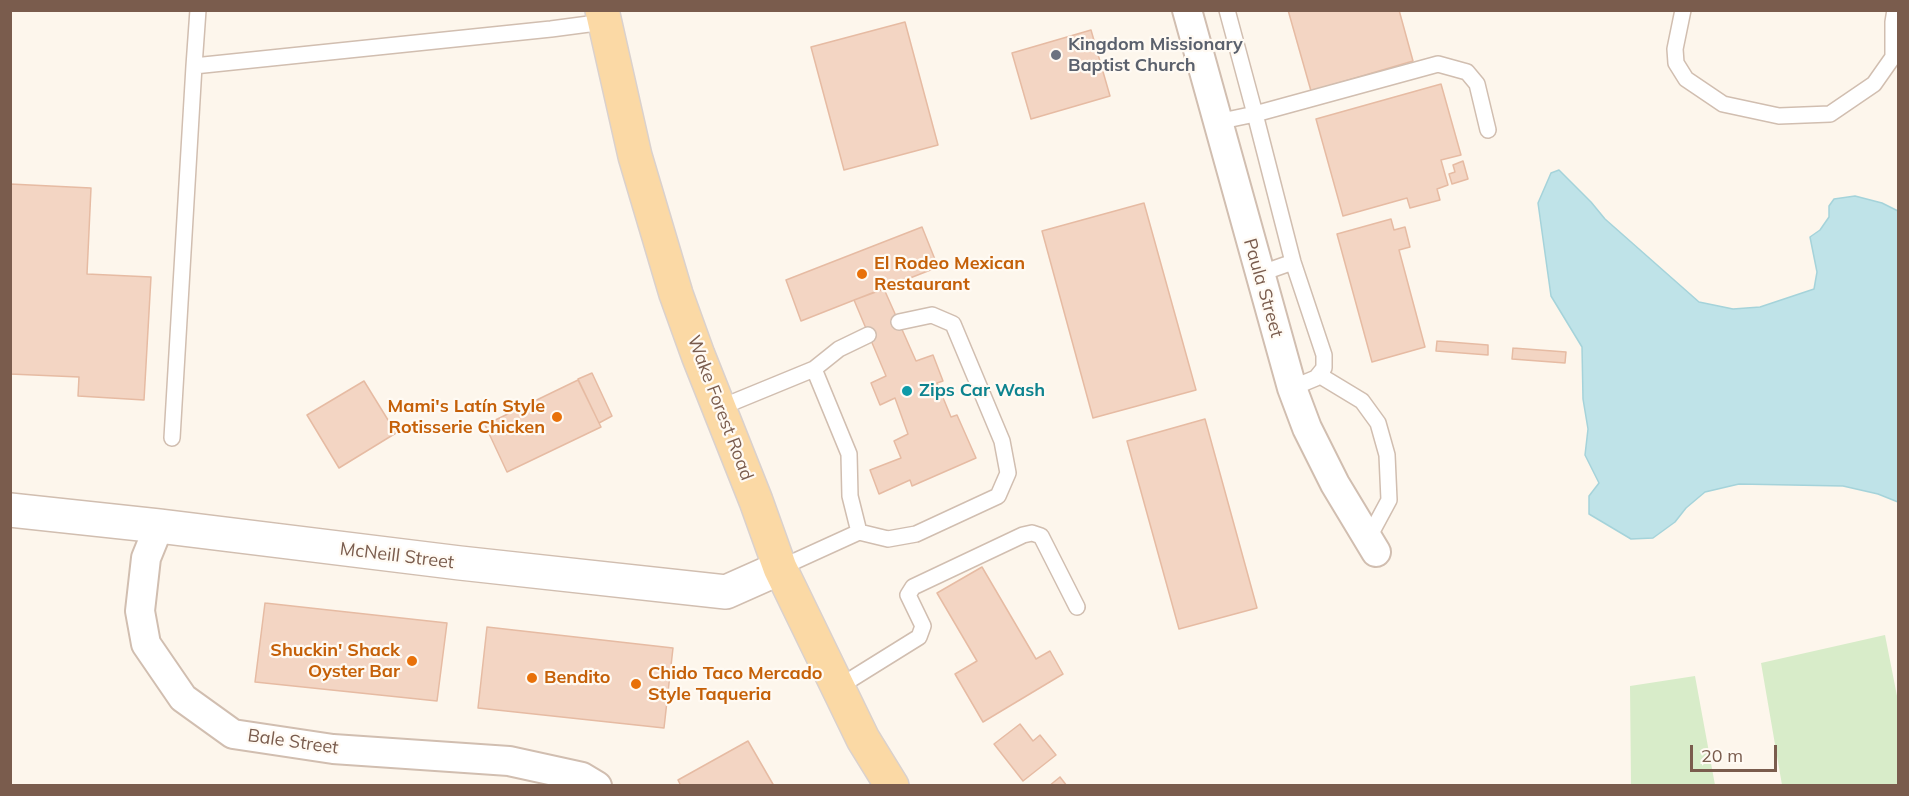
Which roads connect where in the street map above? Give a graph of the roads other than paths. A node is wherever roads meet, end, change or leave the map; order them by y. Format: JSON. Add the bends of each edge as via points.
{"nodes":[{"id":1,"x":198,"y":10,"type":"edge"},
{"id":2,"x":1187,"y":10,"type":"edge"},
{"id":3,"x":1227,"y":10,"type":"edge"},
{"id":4,"x":1683,"y":10,"type":"edge"},
{"id":5,"x":1895,"y":10,"type":"edge"},
{"id":6,"x":603,"y":16,"type":"edge"},
{"id":7,"x":194,"y":66,"type":"junction"},
{"id":8,"x":1255,"y":114,"type":"junction"},
{"id":9,"x":1217,"y":122,"type":"junction"},
{"id":10,"x":1488,"y":130,"type":"dead end"},
{"id":11,"x":1293,"y":262,"type":"junction"},
{"id":12,"x":1259,"y":274,"type":"junction"},
{"id":13,"x":899,"y":322,"type":"dead end"},
{"id":14,"x":868,"y":334,"type":"dead end"},
{"id":15,"x":814,"y":369,"type":"junction"},
{"id":16,"x":1319,"y":375,"type":"junction"},
{"id":17,"x":1292,"y":388,"type":"junction"},
{"id":18,"x":719,"y":408,"type":"junction"},
{"id":19,"x":172,"y":438,"type":"dead end"},
{"id":20,"x":10,"y":510,"type":"edge"},
{"id":21,"x":159,"y":526,"type":"junction"},
{"id":22,"x":859,"y":532,"type":"junction"},
{"id":23,"x":1372,"y":545,"type":"joint"},
{"id":24,"x":780,"y":567,"type":"junction"},
{"id":25,"x":1077,"y":608,"type":"dead end"},
{"id":26,"x":837,"y":688,"type":"junction"},
{"id":27,"x":597,"y":786,"type":"edge"},
{"id":28,"x":892,"y":786,"type":"edge"}],
"edges":[{"from":1,"to":7,"type":"lane"},
{"from":2,"to":9,"type":"street","name":"Paula Street"},
{"from":3,"to":8,"type":"lane"},
{"from":4,"to":5,"type":"lane","via":[[1675,49],[1676,63],[1686,79],[1723,104],[1779,116],[1830,114],[1874,84],[1893,57]]},
{"from":6,"to":7,"type":"lane","via":[[551,29]]},
{"from":6,"to":18,"type":"main road","name":"Wake Forest Road","via":[[650,209],[676,294]]},
{"from":7,"to":19,"type":"lane"},
{"from":8,"to":9,"type":"lane"},
{"from":8,"to":10,"type":"lane","via":[[1438,64],[1467,72],[1477,84]]},
{"from":8,"to":11,"type":"lane"},
{"from":9,"to":12,"type":"street","name":"Paula Street"},
{"from":11,"to":12,"type":"lane"},
{"from":11,"to":16,"type":"lane","via":[[1324,355],[1324,368]]},
{"from":12,"to":17,"type":"street","name":"Paula Street"},
{"from":13,"to":22,"type":"lane","via":[[932,315],[953,324],[1002,441],[1008,473],[998,496],[916,534],[888,539]]},
{"from":14,"to":15,"type":"lane","via":[[839,349]]},
{"from":15,"to":18,"type":"lane"},
{"from":15,"to":22,"type":"lane","via":[[849,454],[850,496]]},
{"from":16,"to":17,"type":"lane"},
{"from":16,"to":23,"type":"lane","via":[[1362,401],[1378,423],[1387,455],[1389,500]]},
{"from":17,"to":23,"type":"street","name":"Paula Street","via":[[1335,484]]},
{"from":18,"to":24,"type":"main road","name":"Wake Forest Road"},
{"from":20,"to":21,"type":"street","name":"McNeill Street"},
{"from":21,"to":24,"type":"street","name":"McNeill Street","via":[[726,592]]},
{"from":21,"to":27,"type":"street","name":"Bale Street","via":[[146,558],[140,611],[146,644],[183,698],[232,734],[333,749],[509,761],[582,777]]},
{"from":22,"to":24,"type":"lane"},
{"from":24,"to":26,"type":"main road","name":"Wake Forest Road"},
{"from":25,"to":26,"type":"lane","via":[[1041,536],[1023,535],[913,587],[909,595],[922,626],[919,637]]},
{"from":26,"to":28,"type":"main road","name":"Wake Forest Road"}]}
